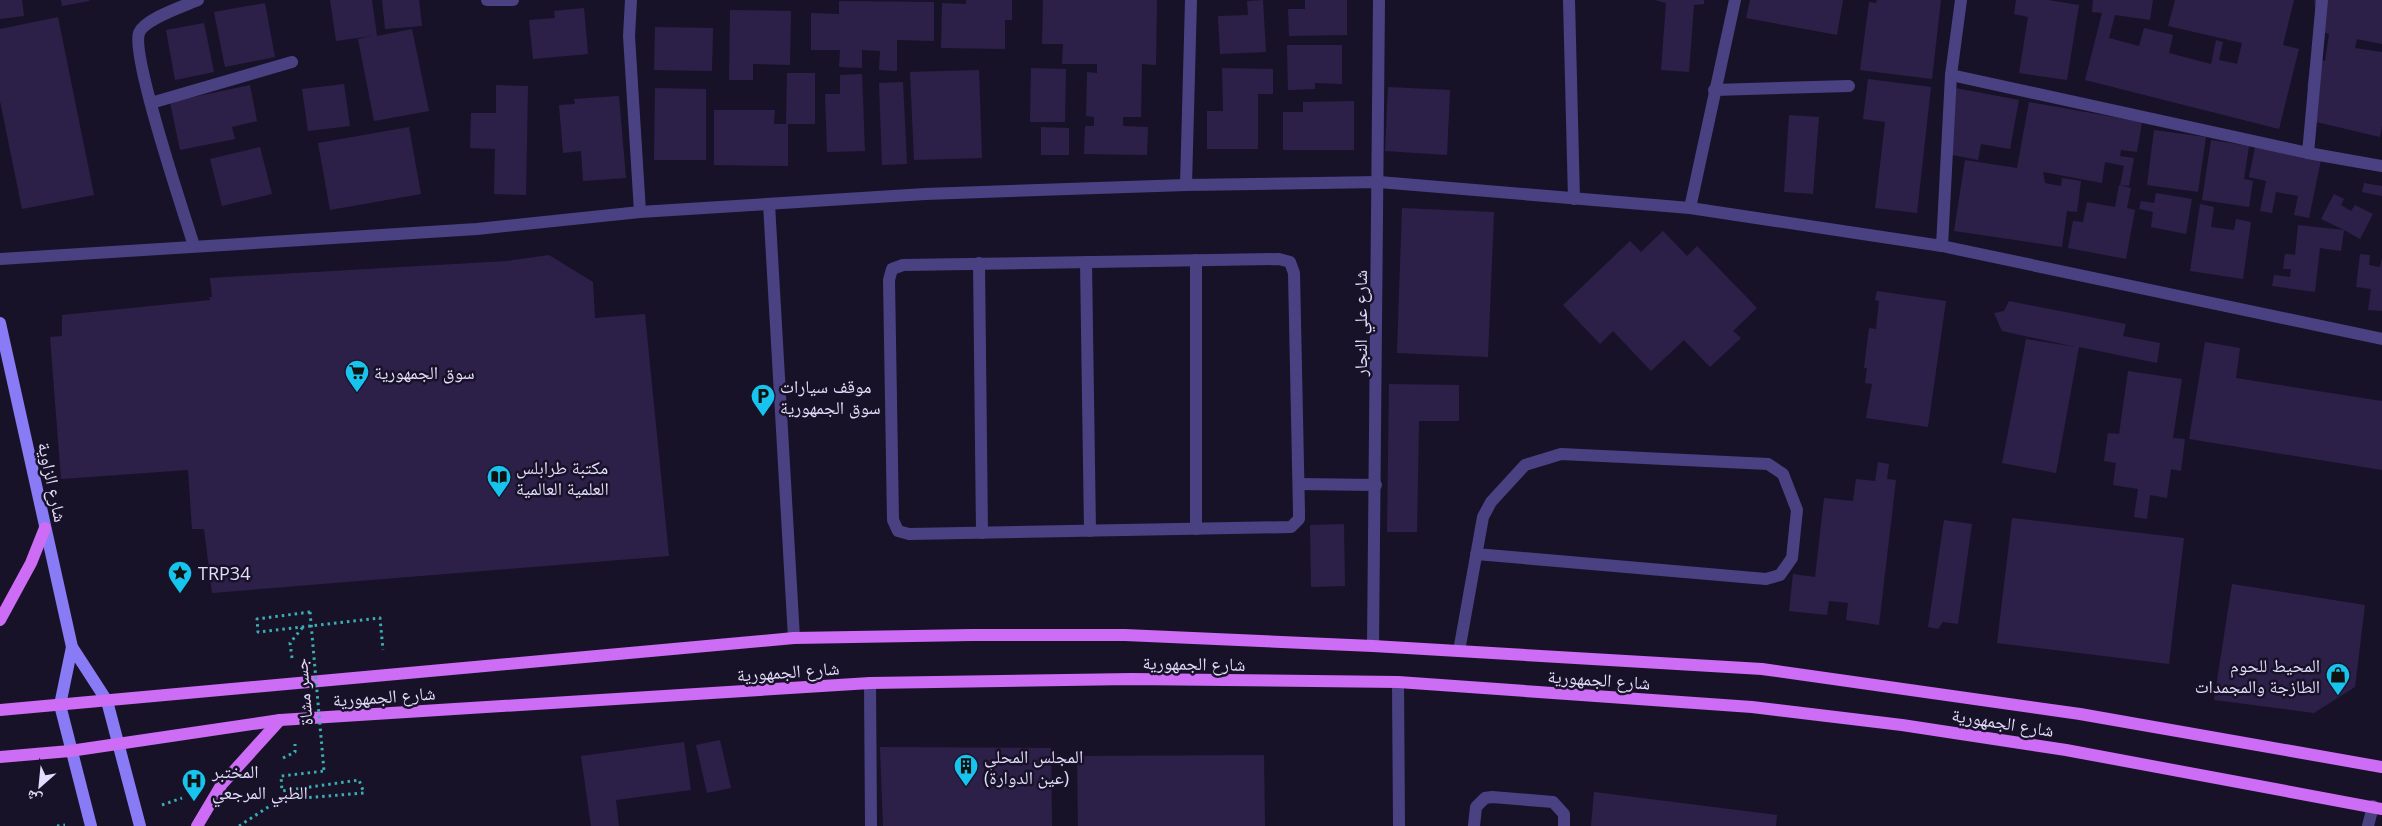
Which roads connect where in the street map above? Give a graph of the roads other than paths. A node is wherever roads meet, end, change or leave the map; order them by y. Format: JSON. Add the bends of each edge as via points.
{"nodes":[{"id":1,"x":198,"y":0,"type":"edge"},
{"id":2,"x":487,"y":0,"type":"edge"},
{"id":3,"x":512,"y":0,"type":"edge"},
{"id":4,"x":631,"y":0,"type":"edge"},
{"id":5,"x":1191,"y":0,"type":"edge"},
{"id":6,"x":1379,"y":0,"type":"edge"},
{"id":7,"x":1569,"y":0,"type":"edge"},
{"id":8,"x":1735,"y":0,"type":"edge"},
{"id":9,"x":1961,"y":0,"type":"edge"},
{"id":10,"x":2322,"y":0,"type":"edge"},
{"id":11,"x":292,"y":62,"type":"dead end"},
{"id":12,"x":1951,"y":75,"type":"junction"},
{"id":13,"x":1849,"y":86,"type":"dead end"},
{"id":14,"x":1714,"y":90,"type":"junction"},
{"id":15,"x":151,"y":103,"type":"junction"},
{"id":16,"x":2308,"y":153,"type":"junction"},
{"id":17,"x":2382,"y":166,"type":"edge"},
{"id":18,"x":1378,"y":182,"type":"junction"},
{"id":19,"x":1186,"y":185,"type":"junction"},
{"id":20,"x":1574,"y":199,"type":"junction"},
{"id":21,"x":768,"y":204,"type":"junction"},
{"id":22,"x":1690,"y":208,"type":"junction"},
{"id":23,"x":640,"y":212,"type":"junction"},
{"id":24,"x":194,"y":246,"type":"junction"},
{"id":25,"x":1942,"y":246,"type":"junction"},
{"id":26,"x":0,"y":258,"type":"edge"},
{"id":27,"x":1196,"y":260,"type":"junction"},
{"id":28,"x":1086,"y":262,"type":"junction"},
{"id":29,"x":979,"y":263,"type":"junction"},
{"id":30,"x":0,"y":323,"type":"edge"},
{"id":31,"x":2382,"y":339,"type":"edge"},
{"id":32,"x":1299,"y":484,"type":"junction"},
{"id":33,"x":1376,"y":485,"type":"junction"},
{"id":34,"x":45,"y":528,"type":"junction"},
{"id":35,"x":1196,"y":530,"type":"junction"},
{"id":36,"x":1090,"y":531,"type":"junction"},
{"id":37,"x":982,"y":533,"type":"junction"},
{"id":38,"x":1476,"y":554,"type":"junction"},
{"id":39,"x":0,"y":620,"type":"edge"},
{"id":40,"x":794,"y":638,"type":"junction"},
{"id":41,"x":1373,"y":646,"type":"junction"},
{"id":42,"x":72,"y":647,"type":"junction"},
{"id":43,"x":1459,"y":651,"type":"junction"},
{"id":44,"x":1398,"y":682,"type":"junction"},
{"id":45,"x":870,"y":683,"type":"junction"},
{"id":46,"x":107,"y":701,"type":"junction"},
{"id":47,"x":60,"y":705,"type":"junction"},
{"id":48,"x":0,"y":710,"type":"edge"},
{"id":49,"x":280,"y":720,"type":"junction"},
{"id":50,"x":119,"y":744,"type":"junction"},
{"id":51,"x":70,"y":751,"type":"junction"},
{"id":52,"x":0,"y":757,"type":"edge"},
{"id":53,"x":2382,"y":767,"type":"edge"},
{"id":54,"x":2378,"y":808,"type":"edge"},
{"id":55,"x":91,"y":826,"type":"edge"},
{"id":56,"x":140,"y":826,"type":"edge"},
{"id":57,"x":197,"y":826,"type":"edge"},
{"id":58,"x":871,"y":826,"type":"edge"},
{"id":59,"x":1399,"y":826,"type":"edge"},
{"id":60,"x":1474,"y":826,"type":"edge"},
{"id":61,"x":1564,"y":826,"type":"edge"},
{"id":62,"x":2368,"y":826,"type":"edge"}],
"edges":[{"from":1,"to":15,"type":"street","via":[[146,24],[140,32],[137,46]]},
{"from":2,"to":3,"type":"street"},
{"from":4,"to":23,"type":"street","via":[[630,36]]},
{"from":5,"to":19,"type":"street"},
{"from":6,"to":18,"type":"street","name":"شارع علي النجار"},
{"from":7,"to":20,"type":"street"},
{"from":8,"to":14,"type":"street"},
{"from":9,"to":12,"type":"street"},
{"from":10,"to":16,"type":"street"},
{"from":11,"to":15,"type":"street"},
{"from":12,"to":16,"type":"street"},
{"from":12,"to":25,"type":"street"},
{"from":13,"to":14,"type":"street"},
{"from":14,"to":22,"type":"street"},
{"from":15,"to":24,"type":"street"},
{"from":16,"to":17,"type":"street"},
{"from":18,"to":19,"type":"street"},
{"from":18,"to":20,"type":"street"},
{"from":18,"to":33,"type":"street","name":"شارع علي النجار"},
{"from":19,"to":21,"type":"street","via":[[926,194]]},
{"from":20,"to":22,"type":"street"},
{"from":21,"to":23,"type":"street"},
{"from":21,"to":40,"type":"street"},
{"from":22,"to":25,"type":"street"},
{"from":23,"to":24,"type":"street","via":[[477,229]]},
{"from":24,"to":26,"type":"street"},
{"from":25,"to":31,"type":"street"},
{"from":27,"to":28,"type":"street"},
{"from":27,"to":32,"type":"street","via":[[1285,259],[1293,267]]},
{"from":27,"to":35,"type":"street"},
{"from":28,"to":29,"type":"street"},
{"from":28,"to":36,"type":"street"},
{"from":29,"to":37,"type":"street"},
{"from":29,"to":37,"type":"street","via":[[897,265],[892,269],[889,280],[895,526],[898,531],[909,534]]},
{"from":30,"to":34,"type":"main road","name":"شارع الزاوية"},
{"from":32,"to":33,"type":"street"},
{"from":32,"to":35,"type":"street","via":[[1299,519],[1291,527]]},
{"from":33,"to":41,"type":"street","name":"شارع علي النجار"},
{"from":34,"to":39,"type":"main road","via":[[31,563]]},
{"from":34,"to":42,"type":"main road","name":"شارع الزاوية"},
{"from":35,"to":36,"type":"street"},
{"from":36,"to":37,"type":"street"},
{"from":38,"to":38,"type":"street","via":[[1483,516],[1491,502],[1525,465],[1560,454],[1768,464],[1782,474],[1797,510],[1792,558],[1780,575],[1766,579]]},
{"from":38,"to":43,"type":"street"},
{"from":40,"to":41,"type":"main road","name":"شارع الجمهورية","via":[[1125,635]]},
{"from":40,"to":46,"type":"main road","name":"شارع الجمهورية"},
{"from":41,"to":43,"type":"main road","name":"شارع الجمهورية"},
{"from":42,"to":46,"type":"main road","name":"شارع الزاوية"},
{"from":42,"to":47,"type":"main road","name":"شارع الزاوية"},
{"from":43,"to":53,"type":"main road","name":"شارع الجمهورية","via":[[1762,669],[2080,714]]},
{"from":44,"to":45,"type":"main road","name":"شارع الجمهورية","via":[[1131,680]]},
{"from":44,"to":54,"type":"main road","name":"شارع الجمهورية","via":[[1752,707],[1902,725],[2066,750]]},
{"from":44,"to":59,"type":"street"},
{"from":45,"to":49,"type":"main road","name":"شارع الجمهورية"},
{"from":45,"to":58,"type":"street"},
{"from":46,"to":47,"type":"main road","name":"شارع الجمهورية"},
{"from":46,"to":50,"type":"main road","name":"شارع الزاوية"},
{"from":47,"to":48,"type":"main road","name":"شارع الجمهورية"},
{"from":47,"to":51,"type":"main road","name":"شارع الزاوية"},
{"from":49,"to":50,"type":"main road","name":"شارع الجمهورية"},
{"from":49,"to":57,"type":"main road","via":[[222,784]]},
{"from":50,"to":51,"type":"main road","name":"شارع الجمهورية"},
{"from":50,"to":56,"type":"main road","name":"شارع الزاوية"},
{"from":51,"to":52,"type":"main road","name":"شارع الجمهورية"},
{"from":51,"to":55,"type":"main road","name":"شارع الزاوية"},
{"from":54,"to":62,"type":"street"},
{"from":60,"to":61,"type":"street","via":[[1476,807],[1485,798],[1492,797],[1553,802],[1564,814]]}]}
